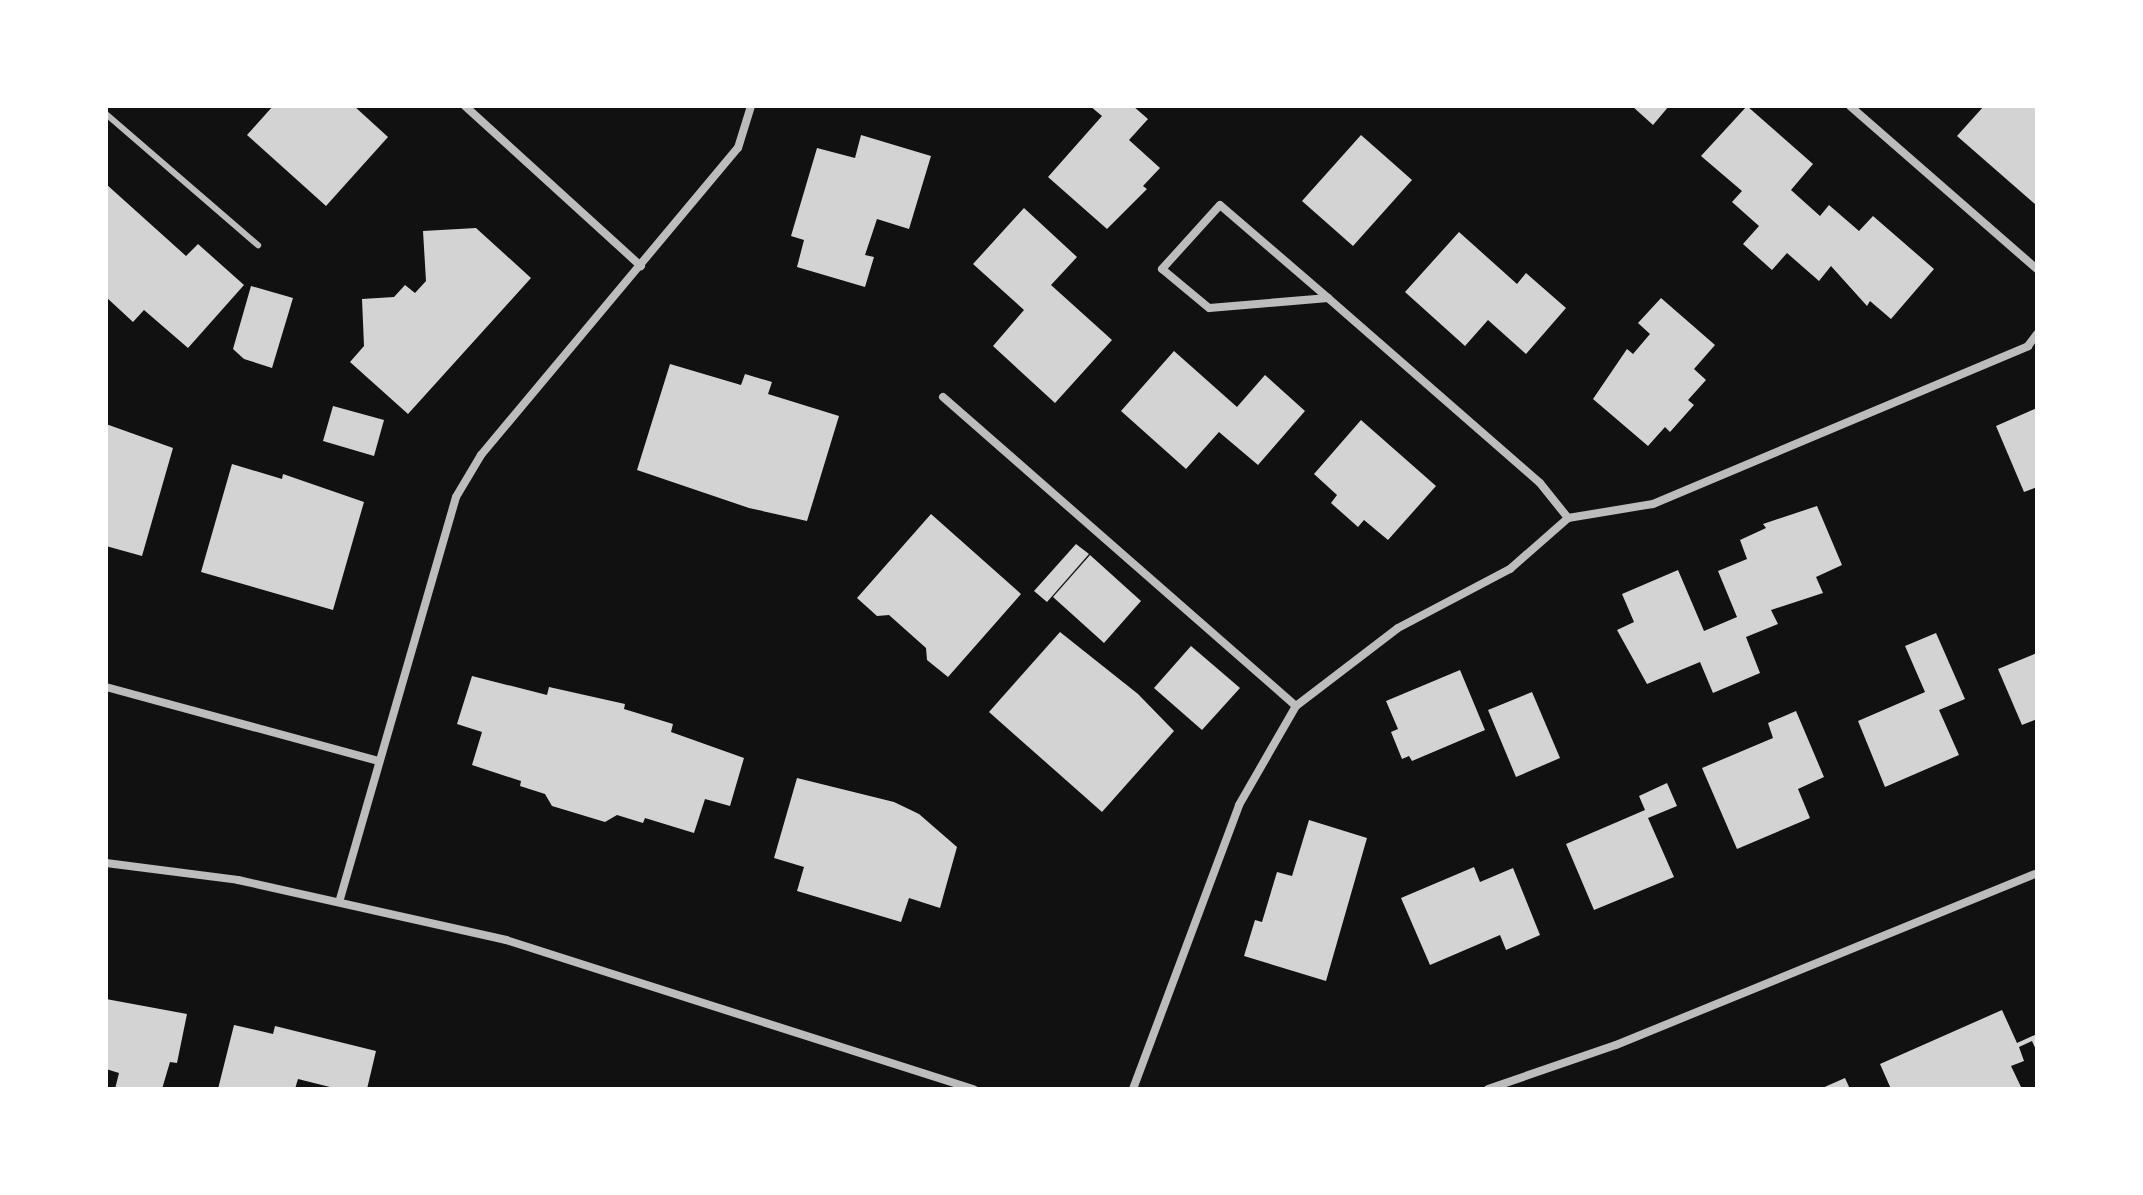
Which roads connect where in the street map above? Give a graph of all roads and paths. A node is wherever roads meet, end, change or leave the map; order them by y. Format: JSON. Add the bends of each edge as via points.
{"nodes":[{"id":1,"x":465,"y":106,"type":"edge"},
{"id":2,"x":751,"y":106,"type":"edge"},
{"id":3,"x":1850,"y":106,"type":"edge"},
{"id":4,"x":106,"y":114,"type":"edge"},
{"id":5,"x":258,"y":245,"type":"dead end"},
{"id":6,"x":641,"y":266,"type":"junction"},
{"id":7,"x":2037,"y":269,"type":"edge"},
{"id":8,"x":1328,"y":298,"type":"junction"},
{"id":9,"x":2037,"y":334,"type":"edge"},
{"id":10,"x":943,"y":397,"type":"dead end"},
{"id":11,"x":1568,"y":518,"type":"junction"},
{"id":12,"x":106,"y":687,"type":"edge"},
{"id":13,"x":1296,"y":706,"type":"junction"},
{"id":14,"x":378,"y":761,"type":"junction"},
{"id":15,"x":106,"y":863,"type":"edge"},
{"id":16,"x":2037,"y":873,"type":"edge"},
{"id":17,"x":340,"y":899,"type":"junction"},
{"id":18,"x":974,"y":1089,"type":"edge"},
{"id":19,"x":1133,"y":1089,"type":"edge"},
{"id":20,"x":1488,"y":1089,"type":"edge"}],
"edges":[{"from":1,"to":6,"type":"street"},
{"from":2,"to":6,"type":"street","via":[[738,148]]},
{"from":3,"to":7,"type":"street"},
{"from":4,"to":5,"type":"lane"},
{"from":6,"to":14,"type":"street","via":[[481,455],[456,497]]},
{"from":8,"to":8,"type":"street","via":[[1220,205],[1162,269],[1209,308]]},
{"from":8,"to":11,"type":"street","via":[[1540,483]]},
{"from":9,"to":11,"type":"street","via":[[2028,346],[1653,504]]},
{"from":10,"to":13,"type":"street"},
{"from":11,"to":13,"type":"street","via":[[1510,569],[1398,628]]},
{"from":12,"to":14,"type":"street"},
{"from":13,"to":19,"type":"street","via":[[1239,805]]},
{"from":14,"to":17,"type":"street"},
{"from":15,"to":17,"type":"street"},
{"from":16,"to":20,"type":"street","via":[[1616,1045]]},
{"from":17,"to":18,"type":"street","via":[[506,940]]}]}
